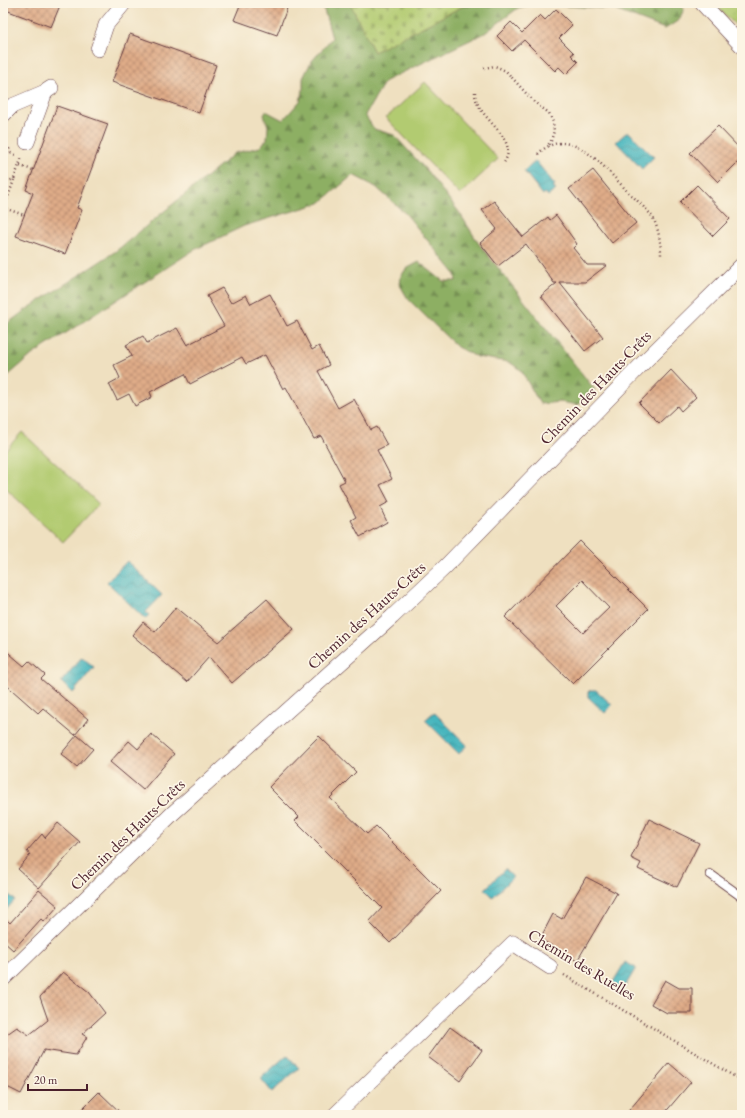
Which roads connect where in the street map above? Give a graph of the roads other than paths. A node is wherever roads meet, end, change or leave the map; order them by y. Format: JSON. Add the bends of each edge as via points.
{"nodes":[{"id":1,"x":124,"y":3,"type":"edge"},
{"id":2,"x":702,"y":3,"type":"edge"},
{"id":3,"x":742,"y":46,"type":"edge"},
{"id":4,"x":98,"y":49,"type":"dead end"},
{"id":5,"x":3,"y":115,"type":"edge"},
{"id":6,"x":25,"y":147,"type":"road end"},
{"id":7,"x":742,"y":265,"type":"edge"},
{"id":8,"x":710,"y":874,"type":"dead end"},
{"id":9,"x":742,"y":897,"type":"edge"},
{"id":10,"x":550,"y":967,"type":"road end"},
{"id":11,"x":3,"y":979,"type":"edge"},
{"id":12,"x":335,"y":1115,"type":"edge"}],
"edges":[{"from":1,"to":4,"type":"street","via":[[106,25]]},
{"from":2,"to":3,"type":"street"},
{"from":5,"to":6,"type":"street","via":[[12,106],[48,90]]},
{"from":7,"to":11,"type":"street","name":"Chemin des Hauts-Crêts","via":[[445,567],[173,813]]},
{"from":8,"to":9,"type":"lane"},
{"from":10,"to":12,"type":"street","name":"Chemin des Ruelles","via":[[513,943]]}]}
